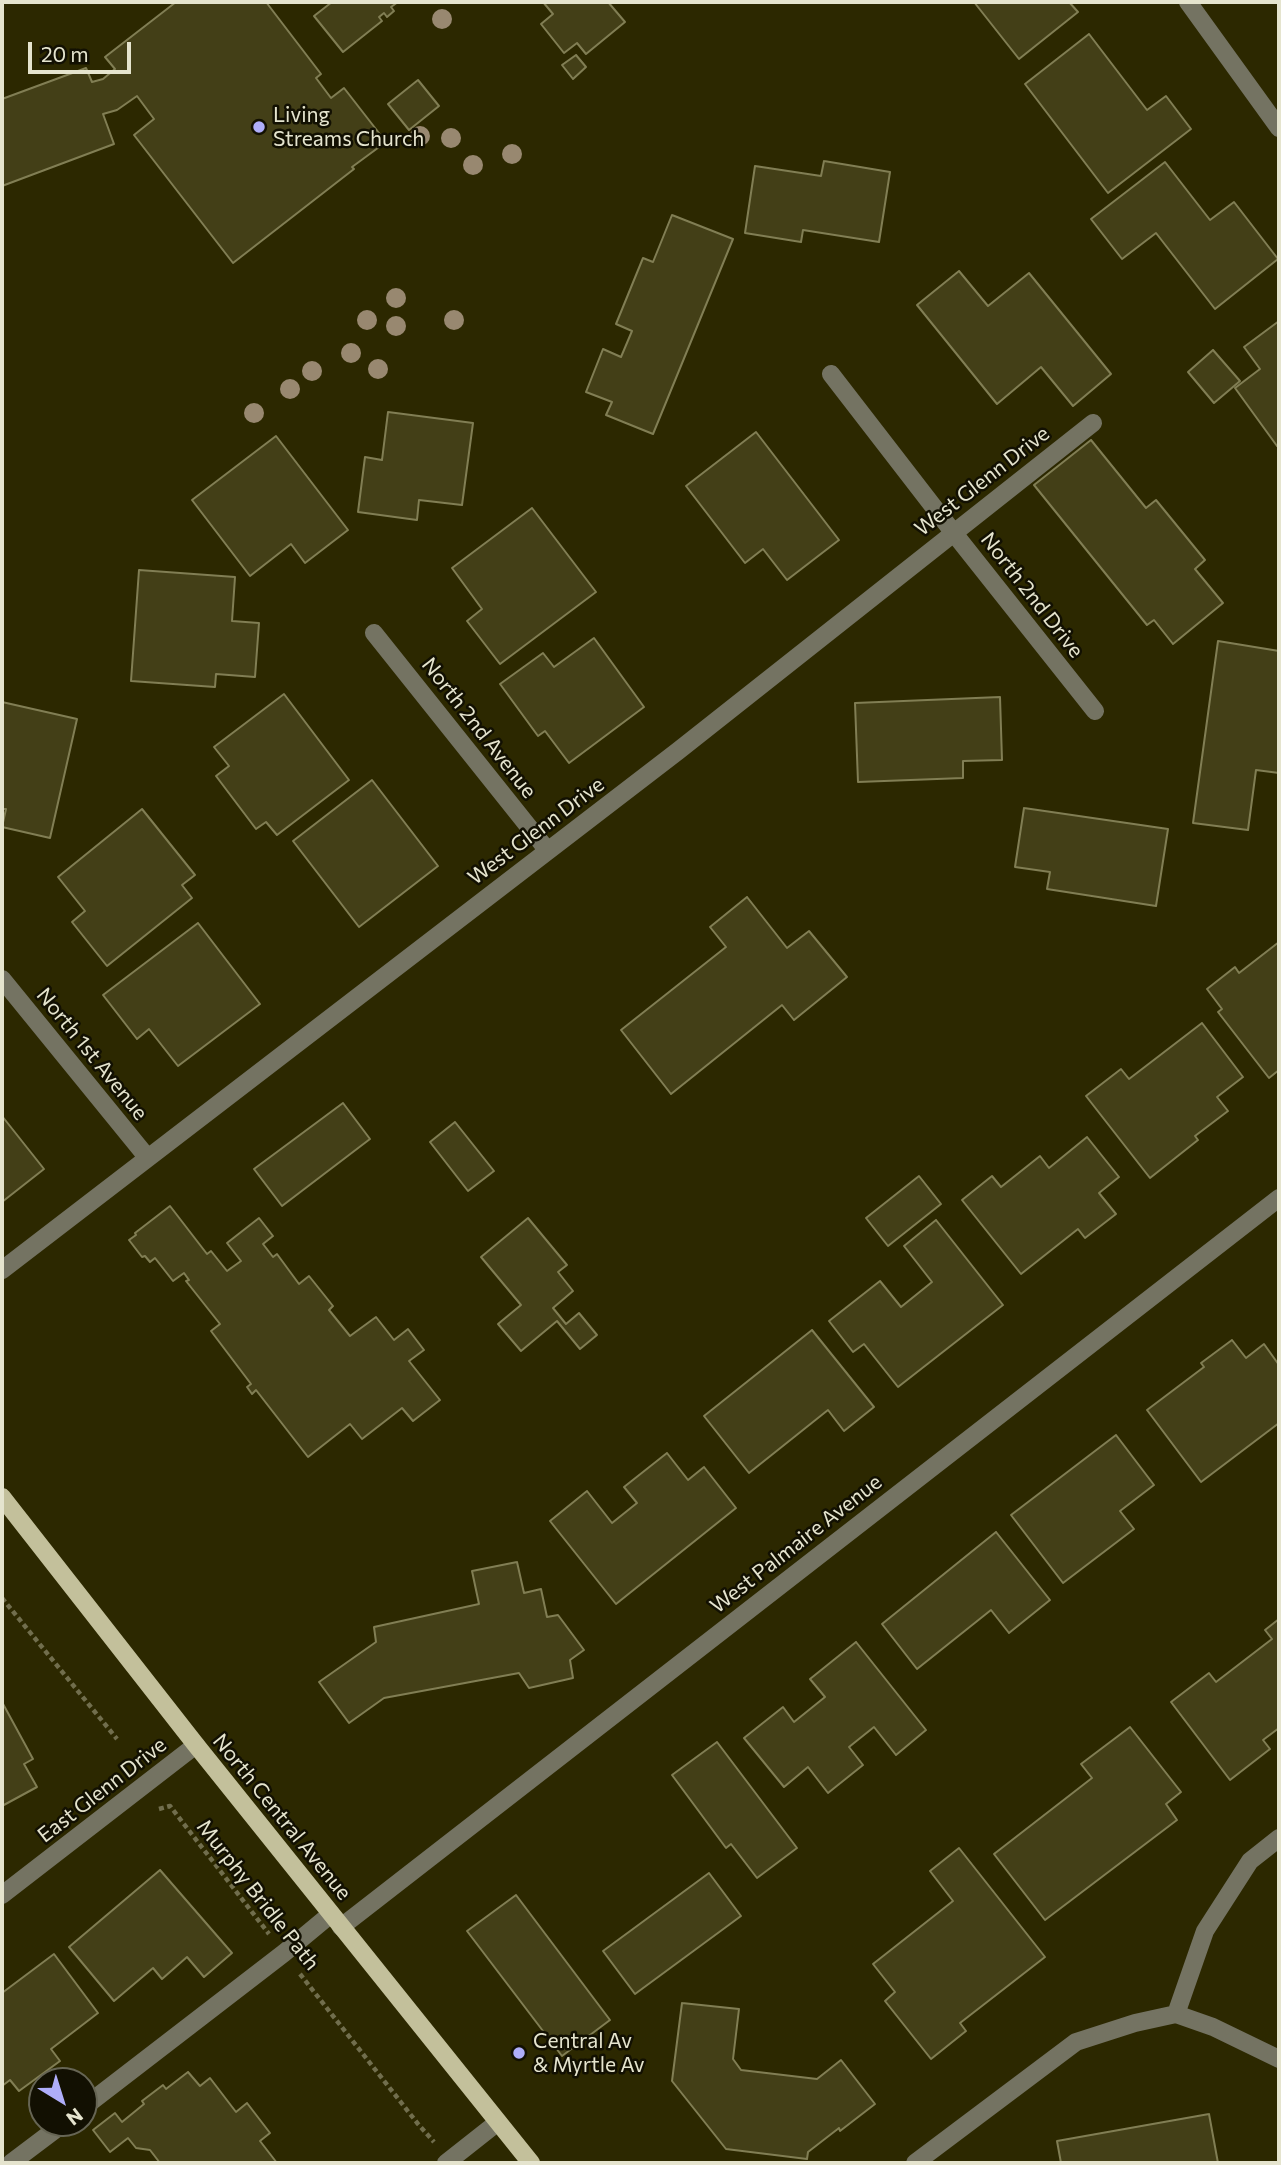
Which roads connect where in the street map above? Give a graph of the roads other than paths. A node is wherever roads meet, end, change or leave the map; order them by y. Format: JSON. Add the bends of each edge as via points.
{"nodes":[{"id":1,"x":1188,"y":2,"type":"edge"},
{"id":2,"x":1279,"y":128,"type":"edge"},
{"id":3,"x":831,"y":374,"type":"dead end"},
{"id":4,"x":1093,"y":423,"type":"dead end"},
{"id":5,"x":953,"y":533,"type":"junction"},
{"id":6,"x":374,"y":633,"type":"dead end"},
{"id":7,"x":1094,"y":711,"type":"dead end"},
{"id":8,"x":548,"y":851,"type":"junction"},
{"id":9,"x":2,"y":979,"type":"edge"},
{"id":10,"x":147,"y":1157,"type":"junction"},
{"id":11,"x":1279,"y":1198,"type":"edge"},
{"id":12,"x":2,"y":1270,"type":"edge"},
{"id":13,"x":2,"y":1497,"type":"edge"},
{"id":14,"x":196,"y":1745,"type":"junction"},
{"id":15,"x":1279,"y":1838,"type":"edge"},
{"id":16,"x":2,"y":1895,"type":"edge"},
{"id":17,"x":336,"y":1920,"type":"junction"},
{"id":18,"x":1176,"y":2014,"type":"junction"},
{"id":19,"x":1279,"y":2059,"type":"edge"},
{"id":20,"x":98,"y":2097,"type":"edge"},
{"id":21,"x":498,"y":2122,"type":"junction"},
{"id":22,"x":45,"y":2137,"type":"edge"},
{"id":23,"x":448,"y":2161,"type":"edge"},
{"id":24,"x":11,"y":2163,"type":"edge"},
{"id":25,"x":531,"y":2163,"type":"edge"},
{"id":26,"x":915,"y":2163,"type":"edge"}],
"edges":[{"from":1,"to":2,"type":"street"},
{"from":3,"to":5,"type":"street","name":"North 2nd Drive"},
{"from":4,"to":5,"type":"street","name":"West Glenn Drive"},
{"from":5,"to":7,"type":"street","name":"North 2nd Drive"},
{"from":5,"to":8,"type":"street","name":"West Glenn Drive"},
{"from":6,"to":8,"type":"street","name":"North 2nd Avenue"},
{"from":8,"to":10,"type":"street","name":"West Glenn Drive"},
{"from":9,"to":10,"type":"street","name":"North 1st Avenue"},
{"from":10,"to":12,"type":"street","name":"West Glenn Drive"},
{"from":11,"to":17,"type":"street","name":"West Palmaire Avenue"},
{"from":13,"to":14,"type":"main road","name":"North Central Avenue"},
{"from":14,"to":16,"type":"street","name":"East Glenn Drive"},
{"from":14,"to":17,"type":"main road","name":"North Central Avenue"},
{"from":15,"to":18,"type":"street","via":[[1251,1861],[1205,1931]]},
{"from":17,"to":20,"type":"street","name":"West Palmaire Avenue","via":[[284,1953]]},
{"from":17,"to":21,"type":"main road","name":"North Central Avenue"},
{"from":18,"to":19,"type":"street"},
{"from":18,"to":26,"type":"street","via":[[1076,2042]]},
{"from":21,"to":23,"type":"street"},
{"from":21,"to":25,"type":"main road","name":"North Central Avenue"},
{"from":22,"to":24,"type":"street"}]}
